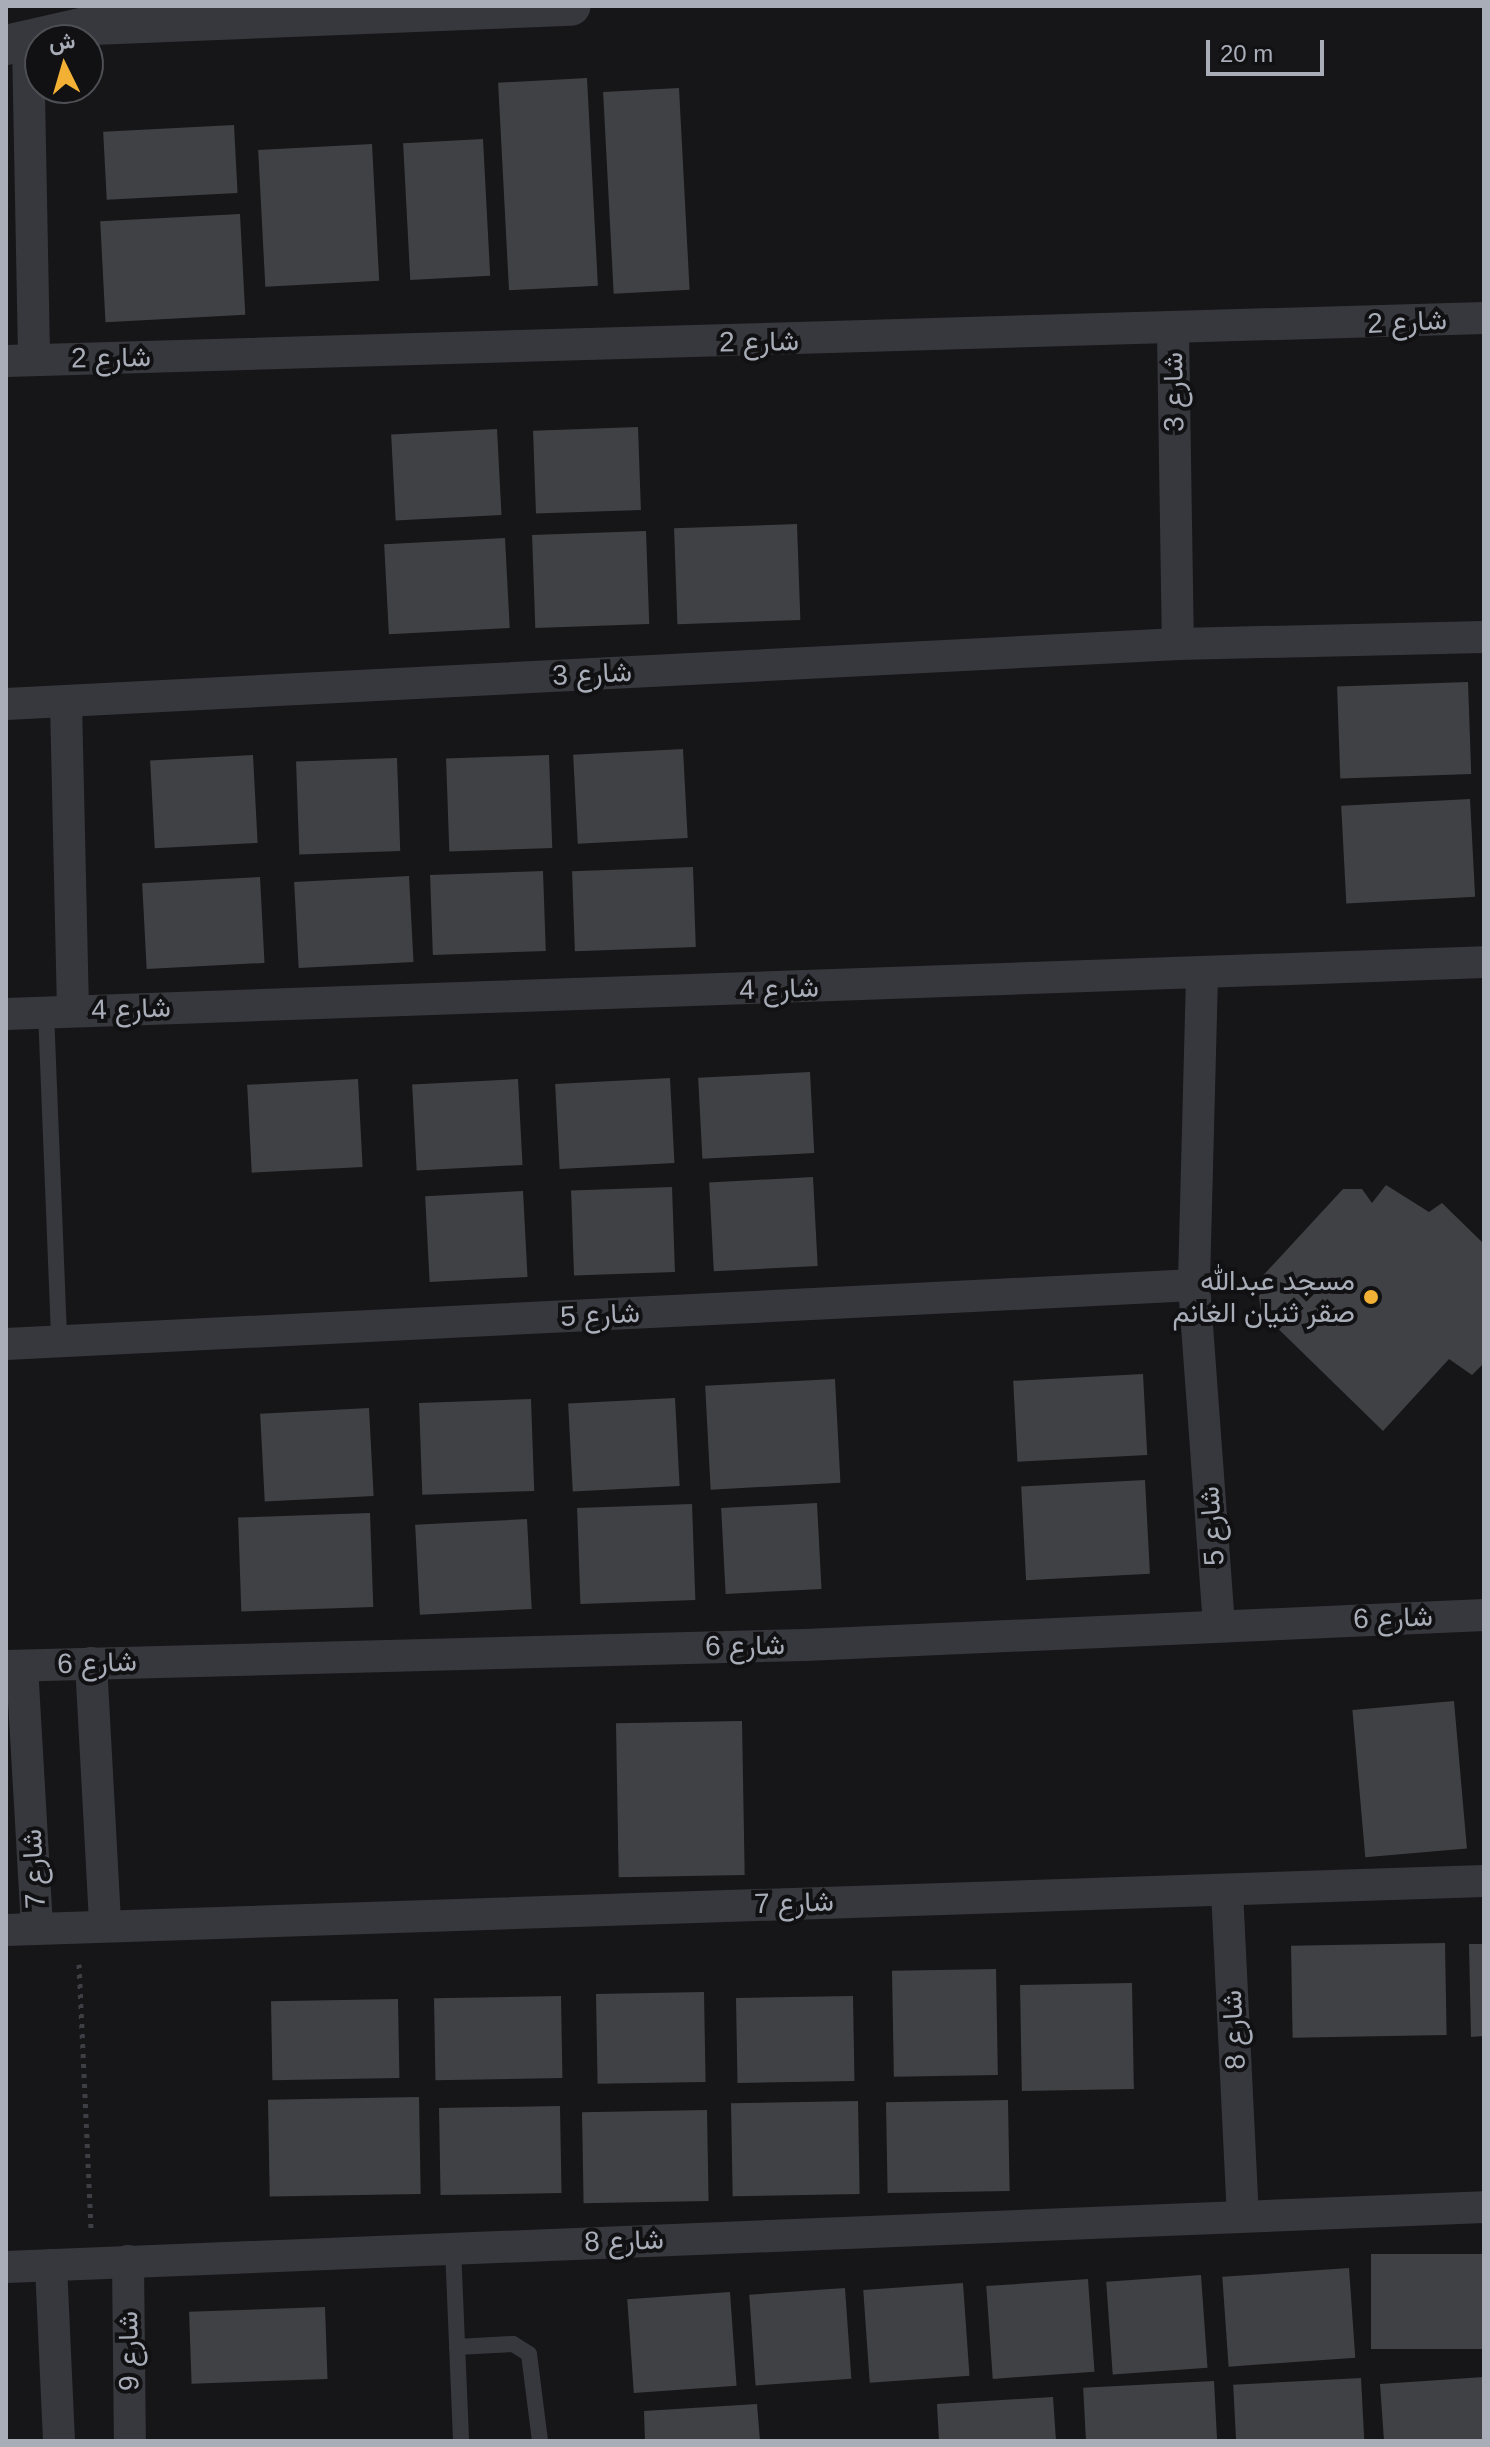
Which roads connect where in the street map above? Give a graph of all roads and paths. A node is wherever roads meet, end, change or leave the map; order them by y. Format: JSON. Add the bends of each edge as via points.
{"nodes":[{"id":1,"x":571,"y":6,"type":"edge"},
{"id":2,"x":104,"y":16,"type":"edge"},
{"id":3,"x":17,"y":44,"type":"edge"},
{"id":4,"x":1484,"y":318,"type":"edge"},
{"id":5,"x":1173,"y":332,"type":"junction"},
{"id":6,"x":20,"y":361,"type":"edge"},
{"id":7,"x":1484,"y":637,"type":"edge"},
{"id":8,"x":1178,"y":644,"type":"junction"},
{"id":9,"x":66,"y":702,"type":"junction"},
{"id":10,"x":6,"y":704,"type":"edge"},
{"id":11,"x":1484,"y":962,"type":"edge"},
{"id":12,"x":1202,"y":976,"type":"junction"},
{"id":13,"x":60,"y":1011,"type":"junction"},
{"id":14,"x":6,"y":1014,"type":"edge"},
{"id":15,"x":1194,"y":1285,"type":"junction"},
{"id":16,"x":59,"y":1341,"type":"junction"},
{"id":17,"x":6,"y":1344,"type":"edge"},
{"id":18,"x":1484,"y":1615,"type":"edge"},
{"id":19,"x":1219,"y":1624,"type":"junction"},
{"id":20,"x":91,"y":1663,"type":"junction"},
{"id":21,"x":14,"y":1666,"type":"edge"},
{"id":22,"x":1484,"y":1881,"type":"edge"},
{"id":23,"x":1227,"y":1891,"type":"junction"},
{"id":24,"x":91,"y":1926,"type":"junction"},
{"id":25,"x":22,"y":1929,"type":"edge"},
{"id":26,"x":1484,"y":2207,"type":"edge"},
{"id":27,"x":1243,"y":2216,"type":"junction"},
{"id":28,"x":453,"y":2248,"type":"junction"},
{"id":29,"x":128,"y":2261,"type":"junction"},
{"id":30,"x":93,"y":2263,"type":"junction"},
{"id":31,"x":51,"y":2265,"type":"junction"},
{"id":32,"x":6,"y":2267,"type":"edge"},
{"id":33,"x":457,"y":2347,"type":"junction"},
{"id":34,"x":59,"y":2441,"type":"edge"},
{"id":35,"x":130,"y":2441,"type":"edge"},
{"id":36,"x":461,"y":2441,"type":"edge"},
{"id":37,"x":540,"y":2441,"type":"edge"}],
"edges":[{"from":1,"to":2,"type":"street"},
{"from":2,"to":3,"type":"street"},
{"from":3,"to":6,"type":"street","name":"شارع 2"},
{"from":4,"to":5,"type":"street","name":"شارع 2"},
{"from":5,"to":6,"type":"street","name":"شارع 2"},
{"from":5,"to":8,"type":"street","name":"شارع 3"},
{"from":7,"to":8,"type":"street","name":"شارع 3"},
{"from":8,"to":9,"type":"street","name":"شارع 3"},
{"from":9,"to":10,"type":"street","name":"شارع 3"},
{"from":9,"to":13,"type":"street","name":"شارع 4"},
{"from":11,"to":12,"type":"street","name":"شارع 4"},
{"from":12,"to":13,"type":"street","name":"شارع 4"},
{"from":12,"to":15,"type":"street","name":"شارع 5"},
{"from":13,"to":14,"type":"street","name":"شارع 4"},
{"from":13,"to":16,"type":"lane"},
{"from":15,"to":16,"type":"street","name":"شارع 5"},
{"from":15,"to":19,"type":"street","name":"شارع 5"},
{"from":16,"to":17,"type":"street","name":"شارع 5"},
{"from":18,"to":19,"type":"street","name":"شارع 6"},
{"from":19,"to":20,"type":"street","name":"شارع 6","via":[[805,1645]]},
{"from":20,"to":21,"type":"street","name":"شارع 6"},
{"from":20,"to":24,"type":"street"},
{"from":21,"to":25,"type":"street","name":"شارع 7"},
{"from":22,"to":23,"type":"street","name":"شارع 7"},
{"from":23,"to":24,"type":"street","name":"شارع 7"},
{"from":23,"to":27,"type":"street","name":"شارع 8"},
{"from":24,"to":25,"type":"street","name":"شارع 7"},
{"from":24,"to":30,"type":"path"},
{"from":26,"to":27,"type":"street","name":"شارع 8"},
{"from":27,"to":28,"type":"street","name":"شارع 8"},
{"from":28,"to":29,"type":"street","name":"شارع 8"},
{"from":28,"to":33,"type":"lane"},
{"from":29,"to":30,"type":"street","name":"شارع 8"},
{"from":29,"to":35,"type":"street","name":"شارع 9"},
{"from":30,"to":31,"type":"street","name":"شارع 8"},
{"from":31,"to":32,"type":"street","name":"شارع 8"},
{"from":31,"to":34,"type":"street"},
{"from":33,"to":36,"type":"lane"},
{"from":33,"to":37,"type":"lane","via":[[513,2344],[529,2354]]}]}
